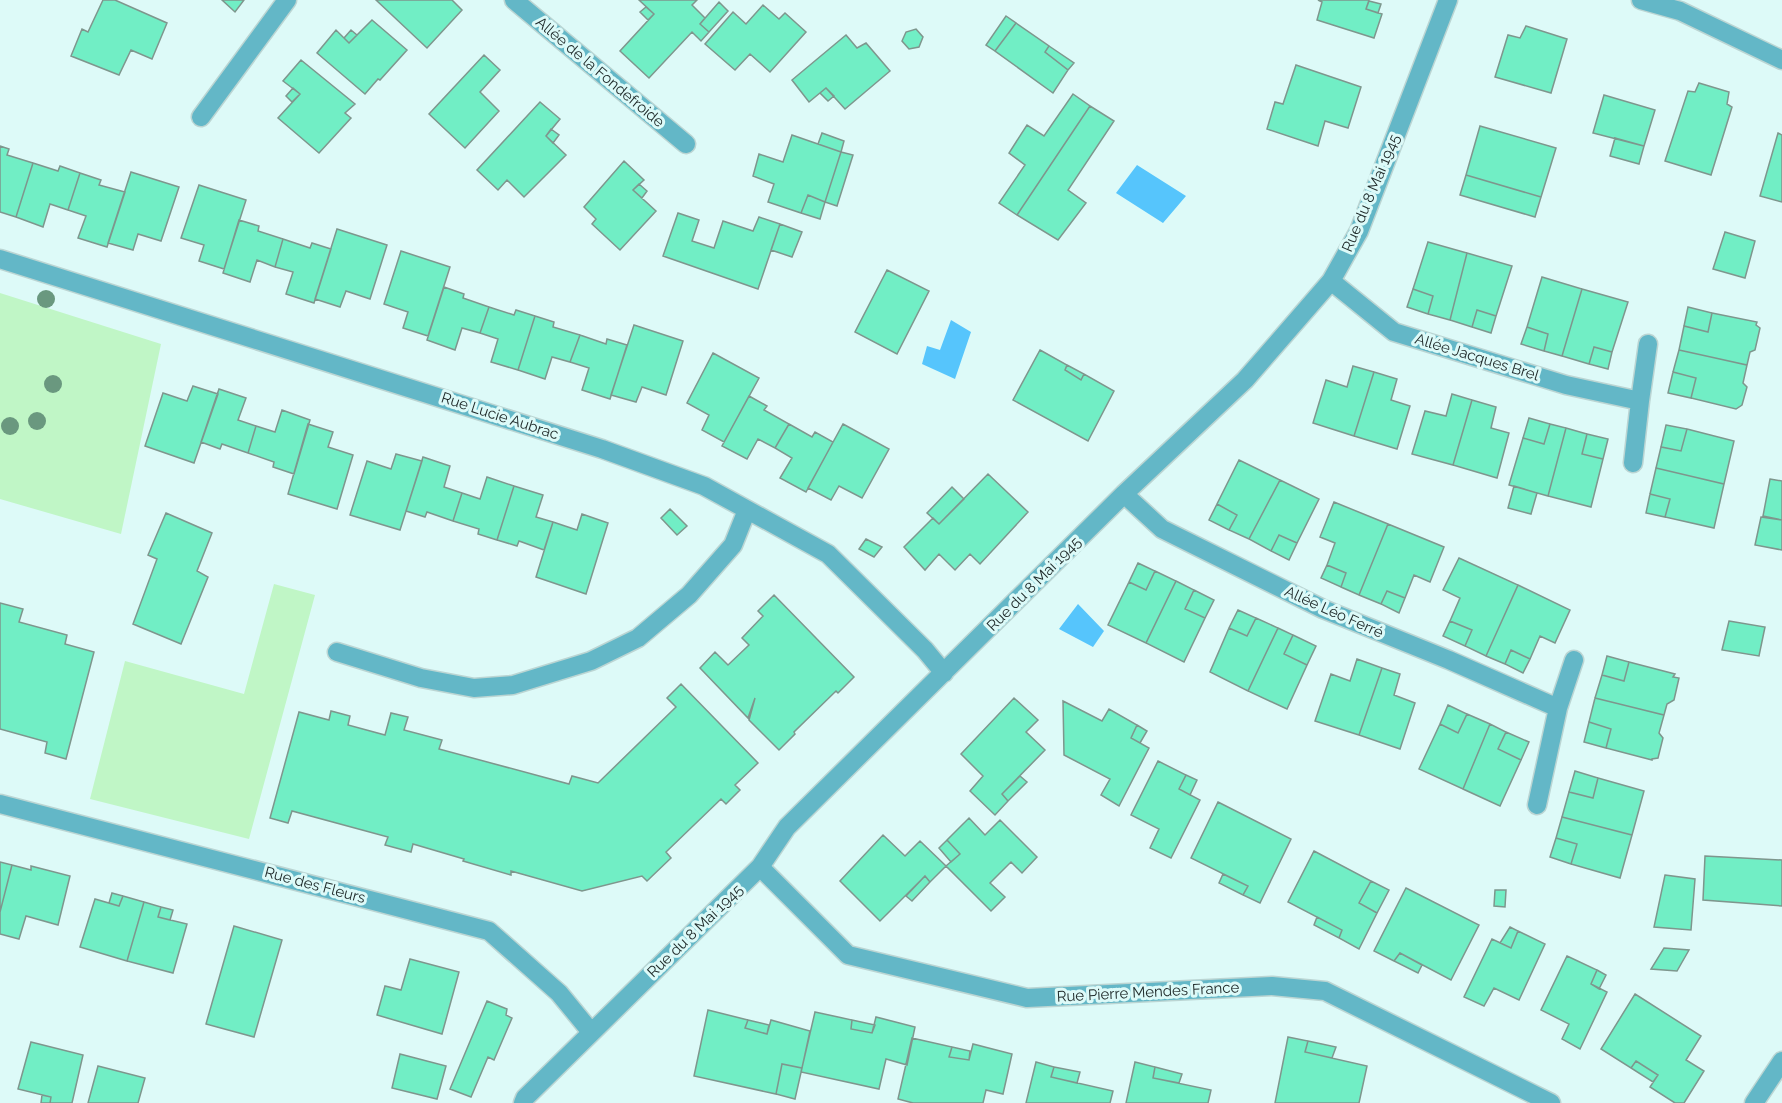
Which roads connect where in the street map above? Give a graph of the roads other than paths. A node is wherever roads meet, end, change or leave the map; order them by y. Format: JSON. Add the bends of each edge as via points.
{"nodes":[{"id":1,"x":287,"y":0,"type":"edge"},
{"id":2,"x":514,"y":0,"type":"edge"},
{"id":3,"x":1448,"y":0,"type":"edge"},
{"id":4,"x":1641,"y":0,"type":"edge"},
{"id":5,"x":1782,"y":60,"type":"edge"},
{"id":6,"x":201,"y":117,"type":"dead end"},
{"id":7,"x":686,"y":144,"type":"dead end"},
{"id":8,"x":0,"y":259,"type":"edge"},
{"id":9,"x":1331,"y":281,"type":"junction"},
{"id":10,"x":1648,"y":344,"type":"dead end"},
{"id":11,"x":1640,"y":401,"type":"junction"},
{"id":12,"x":1633,"y":464,"type":"dead end"},
{"id":13,"x":1124,"y":494,"type":"junction"},
{"id":14,"x":747,"y":510,"type":"junction"},
{"id":15,"x":337,"y":652,"type":"dead end"},
{"id":16,"x":1574,"y":660,"type":"dead end"},
{"id":17,"x":944,"y":673,"type":"junction"},
{"id":18,"x":1558,"y":708,"type":"junction"},
{"id":19,"x":0,"y":804,"type":"edge"},
{"id":20,"x":1537,"y":805,"type":"dead end"},
{"id":21,"x":760,"y":867,"type":"junction"},
{"id":22,"x":591,"y":1032,"type":"junction"},
{"id":23,"x":1782,"y":1061,"type":"edge"},
{"id":24,"x":523,"y":1103,"type":"edge"},
{"id":25,"x":1551,"y":1103,"type":"edge"},
{"id":26,"x":1754,"y":1103,"type":"edge"}],
"edges":[{"from":1,"to":6,"type":"street"},
{"from":2,"to":7,"type":"street","name":"Allée de la Fondefroide"},
{"from":3,"to":9,"type":"street","name":"Rue du 8 Mai 1945","via":[[1359,231]]},
{"from":4,"to":5,"type":"street","via":[[1680,11]]},
{"from":8,"to":14,"type":"street","name":"Rue Lucie Aubrac","via":[[602,449],[704,486]]},
{"from":9,"to":11,"type":"street","name":"Allée Jacques Brel","via":[[1394,332],[1566,385]]},
{"from":9,"to":13,"type":"street","name":"Rue du 8 Mai 1945","via":[[1245,380]]},
{"from":10,"to":11,"type":"street"},
{"from":11,"to":12,"type":"street"},
{"from":13,"to":17,"type":"street","name":"Rue du 8 Mai 1945"},
{"from":13,"to":18,"type":"street","name":"Allée Léo Ferré","via":[[1162,529],[1323,609]]},
{"from":14,"to":15,"type":"street","via":[[733,545],[689,595],[638,638],[591,661],[513,685],[474,688],[421,678]]},
{"from":14,"to":17,"type":"street","name":"Rue Lucie Aubrac","via":[[828,554]]},
{"from":16,"to":18,"type":"street"},
{"from":17,"to":21,"type":"street","name":"Rue du 8 Mai 1945","via":[[788,827]]},
{"from":18,"to":20,"type":"street"},
{"from":19,"to":22,"type":"street","name":"Rue des Fleurs","via":[[489,931],[559,993]]},
{"from":21,"to":22,"type":"street","name":"Rue du 8 Mai 1945"},
{"from":21,"to":25,"type":"street","name":"Rue Pierre Mendes France","via":[[848,955],[1026,998],[1272,986],[1324,991]]},
{"from":22,"to":24,"type":"street","name":"Rue du 8 Mai 1945"},
{"from":23,"to":26,"type":"street"}]}
